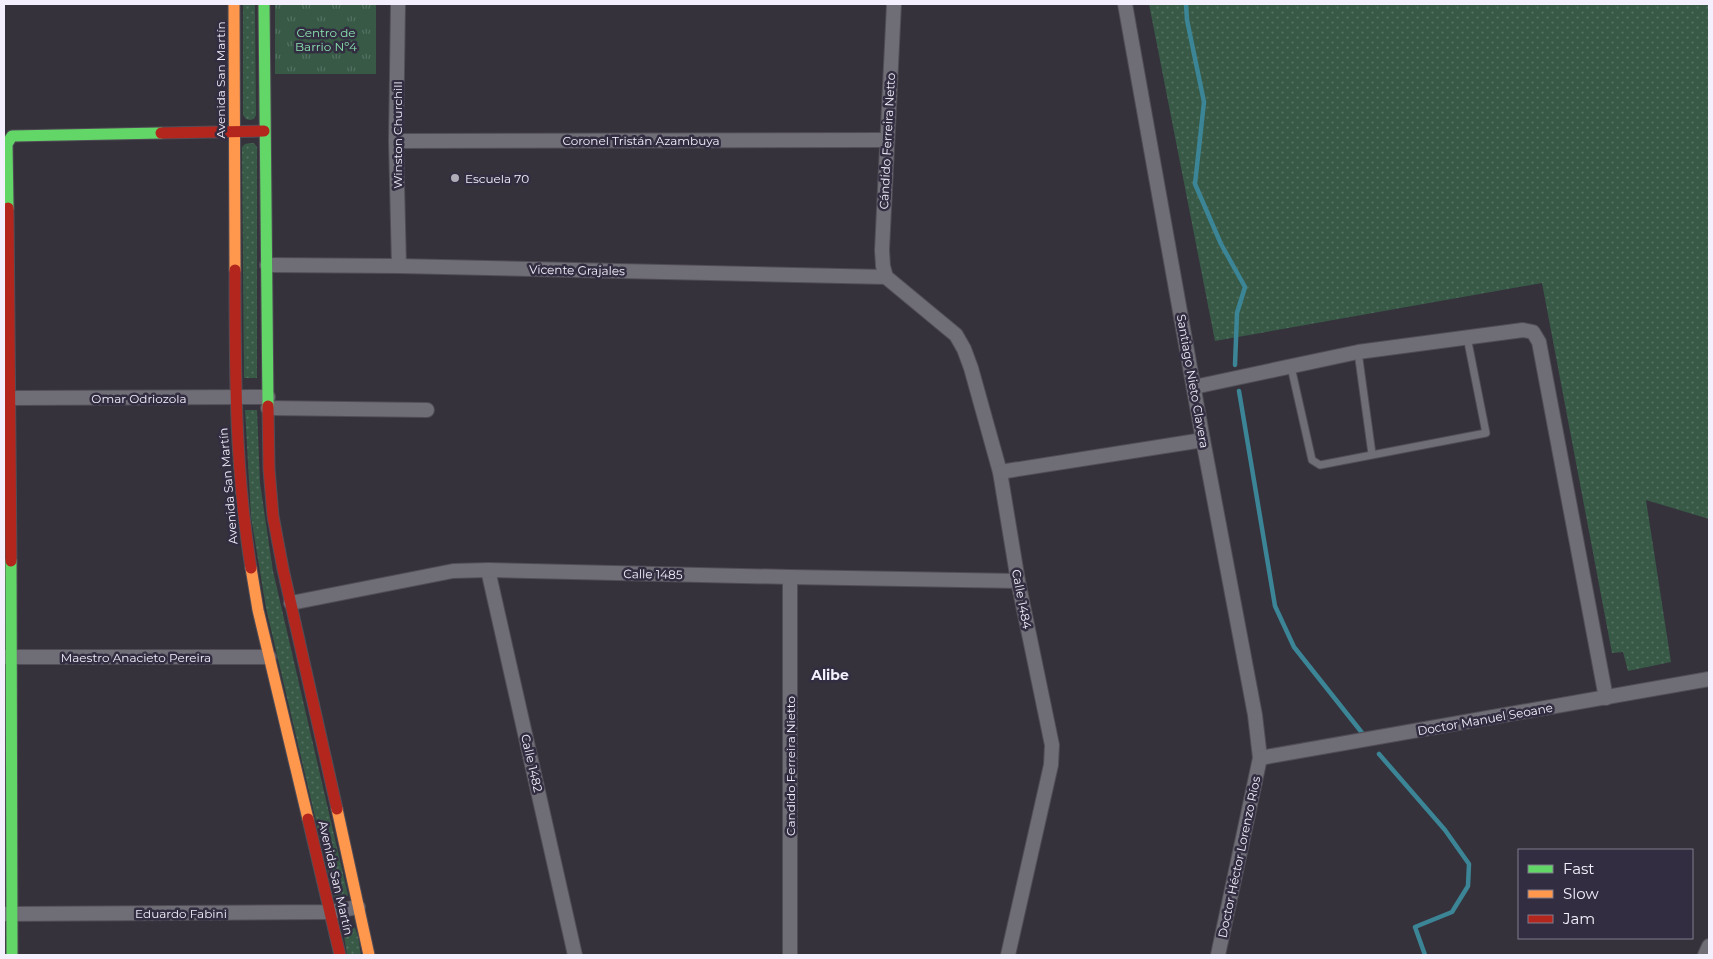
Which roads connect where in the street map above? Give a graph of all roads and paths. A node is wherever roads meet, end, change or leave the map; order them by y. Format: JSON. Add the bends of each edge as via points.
{"nodes":[{"id":1,"x":234,"y":4,"type":"edge"},
{"id":2,"x":264,"y":4,"type":"edge"},
{"id":3,"x":398,"y":4,"type":"edge"},
{"id":4,"x":894,"y":4,"type":"edge"},
{"id":5,"x":1125,"y":4,"type":"edge"},
{"id":6,"x":234,"y":131,"type":"junction"},
{"id":7,"x":264,"y":131,"type":"junction"},
{"id":8,"x":887,"y":140,"type":"junction"},
{"id":9,"x":396,"y":141,"type":"junction"},
{"id":10,"x":267,"y":265,"type":"junction"},
{"id":11,"x":399,"y":266,"type":"junction"},
{"id":12,"x":886,"y":277,"type":"junction"},
{"id":13,"x":1467,"y":337,"type":"junction"},
{"id":14,"x":1358,"y":352,"type":"junction"},
{"id":15,"x":1291,"y":366,"type":"junction"},
{"id":16,"x":1194,"y":387,"type":"junction"},
{"id":17,"x":10,"y":398,"type":"junction"},
{"id":18,"x":235,"y":398,"type":"junction"},
{"id":19,"x":268,"y":402,"type":"junction"},
{"id":20,"x":427,"y":410,"type":"dead end"},
{"id":21,"x":1203,"y":440,"type":"junction"},
{"id":22,"x":1372,"y":454,"type":"junction"},
{"id":23,"x":1000,"y":472,"type":"junction"},
{"id":24,"x":488,"y":570,"type":"junction"},
{"id":25,"x":790,"y":577,"type":"junction"},
{"id":26,"x":1018,"y":580,"type":"junction"},
{"id":27,"x":291,"y":602,"type":"junction"},
{"id":28,"x":8,"y":657,"type":"edge"},
{"id":29,"x":269,"y":657,"type":"junction"},
{"id":30,"x":1709,"y":679,"type":"edge"},
{"id":31,"x":1606,"y":698,"type":"junction"},
{"id":32,"x":1260,"y":758,"type":"junction"},
{"id":33,"x":358,"y":907,"type":"junction"},
{"id":34,"x":331,"y":912,"type":"junction"},
{"id":35,"x":8,"y":914,"type":"edge"},
{"id":36,"x":1709,"y":946,"type":"edge"},
{"id":37,"x":12,"y":955,"type":"edge"},
{"id":38,"x":340,"y":955,"type":"edge"},
{"id":39,"x":369,"y":955,"type":"edge"},
{"id":40,"x":575,"y":955,"type":"edge"},
{"id":41,"x":790,"y":955,"type":"edge"},
{"id":42,"x":1008,"y":955,"type":"edge"},
{"id":43,"x":1218,"y":955,"type":"edge"},
{"id":44,"x":1705,"y":955,"type":"edge"}],
"edges":[{"from":1,"to":6,"type":"street","name":"Avenida San Martín"},
{"from":2,"to":7,"type":"street","name":"Avenida San Martín"},
{"from":3,"to":9,"type":"street","name":"Winston Churchill"},
{"from":4,"to":8,"type":"street","name":"Cándido Ferreira Netto"},
{"from":5,"to":16,"type":"street","name":"Santiago Nieto Clavera"},
{"from":6,"to":7,"type":"street"},
{"from":6,"to":17,"type":"street","via":[[12,136],[6,144]]},
{"from":6,"to":18,"type":"street","name":"Avenida San Martín"},
{"from":7,"to":10,"type":"street","name":"Avenida San Martín"},
{"from":8,"to":9,"type":"street","name":"Coronel Tristán Azambuya"},
{"from":8,"to":12,"type":"street","name":"Cándido Ferreira Netto","via":[[882,250]]},
{"from":9,"to":11,"type":"street","name":"Winston Churchill"},
{"from":10,"to":11,"type":"street","name":"Vicente Grajales"},
{"from":10,"to":19,"type":"street","name":"Avenida San Martín"},
{"from":11,"to":12,"type":"street","name":"Vicente Grajales"},
{"from":12,"to":23,"type":"street","name":"Calle 1484","via":[[956,336],[964,349]]},
{"from":13,"to":14,"type":"street"},
{"from":13,"to":22,"type":"lane","via":[[1486,432]]},
{"from":13,"to":31,"type":"street","via":[[1523,330],[1533,332],[1539,342]]},
{"from":14,"to":15,"type":"street"},
{"from":14,"to":22,"type":"lane"},
{"from":15,"to":16,"type":"street"},
{"from":15,"to":22,"type":"lane","via":[[1312,460],[1320,465]]},
{"from":16,"to":21,"type":"street","name":"Santiago Nieto Clavera"},
{"from":17,"to":18,"type":"street","name":"Omar Odriozola"},
{"from":17,"to":28,"type":"street"},
{"from":18,"to":19,"type":"street","name":"Omar Odriozola"},
{"from":18,"to":29,"type":"street","name":"Avenida San Martín","via":[[243,520]]},
{"from":19,"to":20,"type":"street","name":"Omar Odriozola"},
{"from":19,"to":27,"type":"street","name":"Avenida San Martín","via":[[273,516]]},
{"from":21,"to":23,"type":"street"},
{"from":21,"to":32,"type":"street","name":"Santiago Nieto Clavera","via":[[1255,715]]},
{"from":23,"to":26,"type":"street","name":"Calle 1484"},
{"from":24,"to":25,"type":"street","name":"Calle 1485"},
{"from":24,"to":27,"type":"street","name":"Calle 1485","via":[[453,571]]},
{"from":24,"to":40,"type":"street","name":"Calle 1482"},
{"from":25,"to":26,"type":"street","name":"Calle 1485"},
{"from":25,"to":41,"type":"street","name":"Candido Ferreira Nietto"},
{"from":26,"to":42,"type":"street","name":"Calle 1484","via":[[1052,745],[1051,765]]},
{"from":27,"to":33,"type":"street","name":"Avenida San Martín"},
{"from":28,"to":29,"type":"street","name":"Maestro Anacieto Pereira"},
{"from":28,"to":35,"type":"street"},
{"from":29,"to":34,"type":"street","name":"Avenida San Martín"},
{"from":30,"to":31,"type":"street","name":"Doctor Manuel Seoane"},
{"from":31,"to":32,"type":"street","name":"Doctor Manuel Seoane"},
{"from":32,"to":43,"type":"street","name":"Doctor Héctor Lorenzo Ríos"},
{"from":33,"to":34,"type":"street","name":"Eduardo Fabini"},
{"from":33,"to":39,"type":"street","name":"Avenida San Martín"},
{"from":34,"to":35,"type":"street","name":"Eduardo Fabini"},
{"from":34,"to":38,"type":"street","name":"Avenida San Martín"},
{"from":35,"to":37,"type":"street"},
{"from":36,"to":44,"type":"street"}]}
